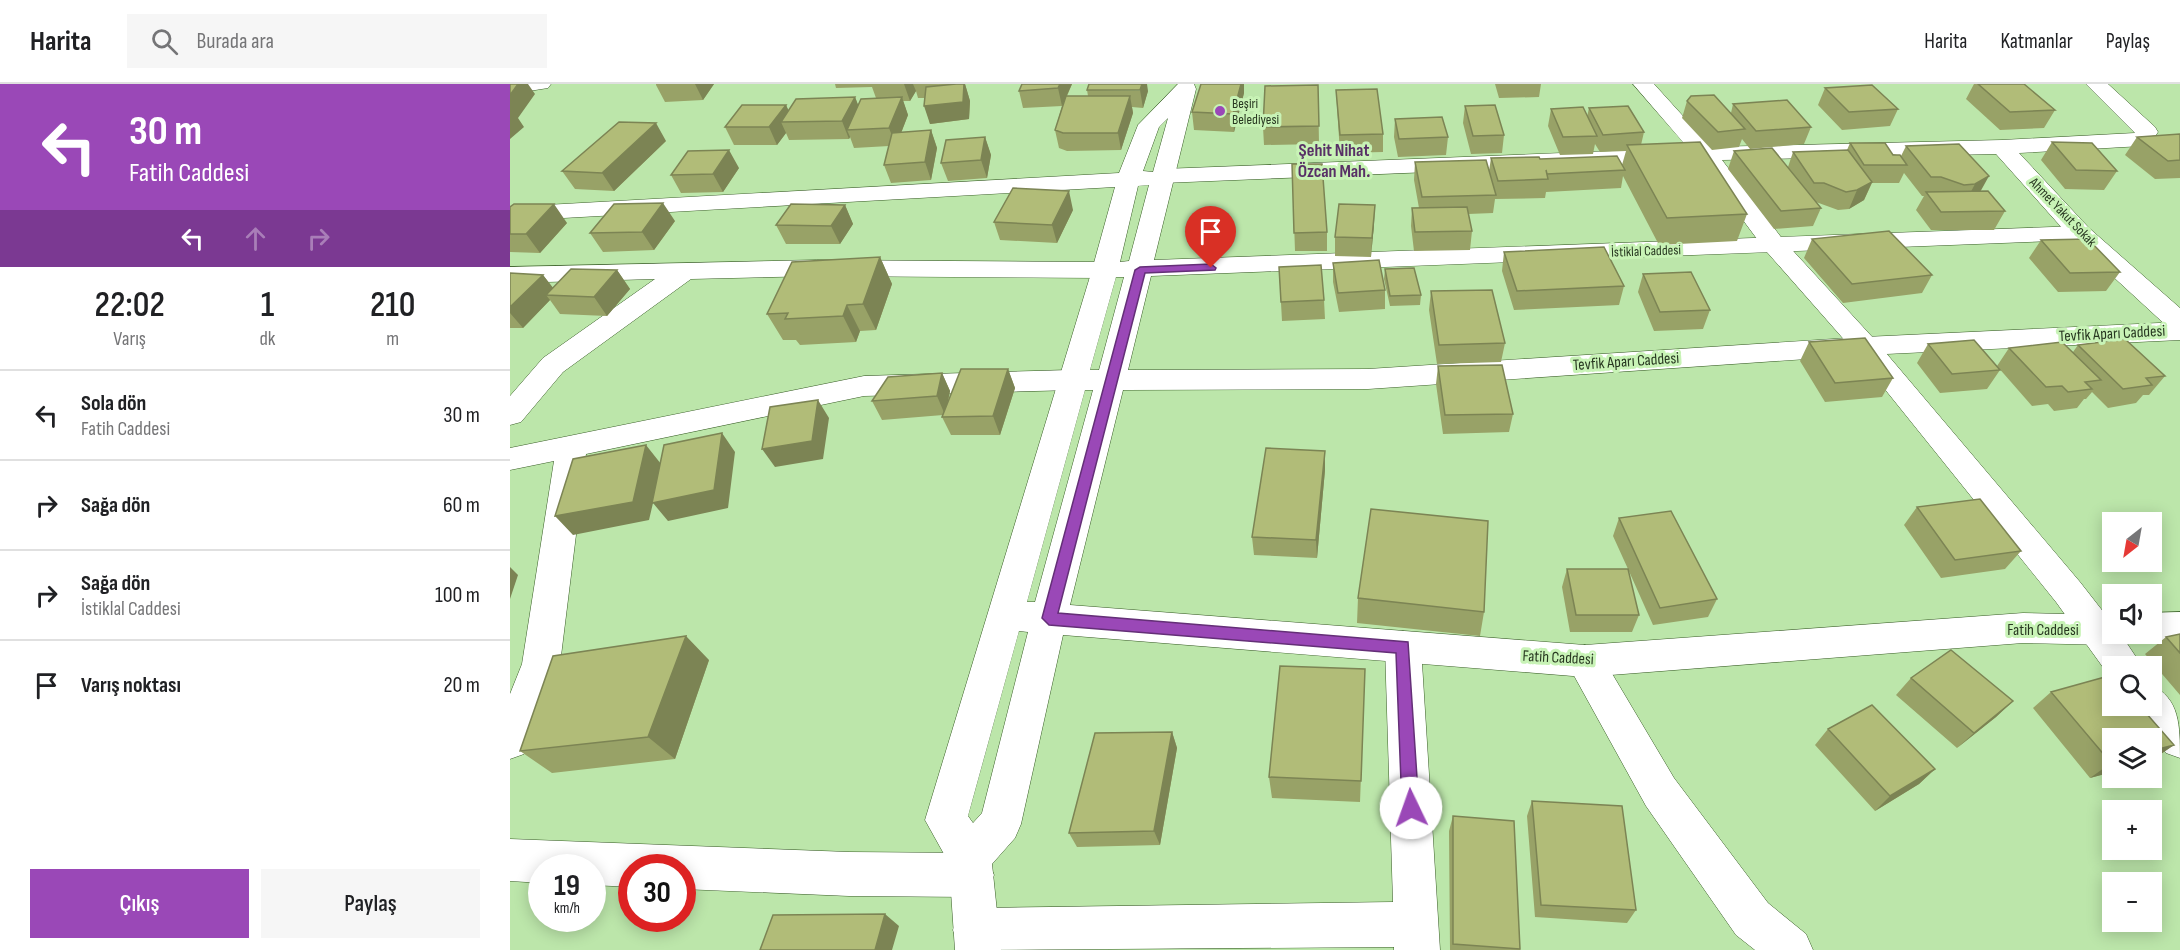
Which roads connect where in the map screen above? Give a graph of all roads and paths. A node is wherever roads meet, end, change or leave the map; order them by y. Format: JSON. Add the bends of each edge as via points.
{"nodes":[{"id":1,"x":541,"y":84,"type":"edge"},
{"id":2,"x":1643,"y":84,"type":"edge"},
{"id":3,"x":2096,"y":84,"type":"edge"},
{"id":4,"x":1185,"y":86,"type":"edge"},
{"id":5,"x":510,"y":87,"type":"edge"},
{"id":6,"x":2002,"y":147,"type":"junction"},
{"id":7,"x":1705,"y":154,"type":"junction"},
{"id":8,"x":1163,"y":176,"type":"junction"},
{"id":9,"x":1128,"y":180,"type":"junction"},
{"id":10,"x":510,"y":214,"type":"edge"},
{"id":11,"x":2080,"y":233,"type":"junction"},
{"id":12,"x":1775,"y":246,"type":"junction"},
{"id":13,"x":1105,"y":270,"type":"junction"},
{"id":14,"x":1140,"y":270,"type":"junction"},
{"id":15,"x":683,"y":272,"type":"junction"},
{"id":16,"x":510,"y":275,"type":"edge"},
{"id":17,"x":2180,"y":323,"type":"edge"},
{"id":18,"x":2180,"y":331,"type":"edge"},
{"id":19,"x":1865,"y":346,"type":"junction"},
{"id":20,"x":1072,"y":380,"type":"junction"},
{"id":21,"x":1111,"y":380,"type":"junction"},
{"id":22,"x":510,"y":415,"type":"edge"},
{"id":23,"x":572,"y":446,"type":"junction"},
{"id":24,"x":510,"y":459,"type":"edge"},
{"id":25,"x":1005,"y":615,"type":"junction"},
{"id":26,"x":1049,"y":618,"type":"junction"},
{"id":27,"x":2180,"y":627,"type":"edge"},
{"id":28,"x":2102,"y":628,"type":"edge"},
{"id":29,"x":2162,"y":628,"type":"edge"},
{"id":30,"x":2102,"y":630,"type":"edge"},
{"id":31,"x":1403,"y":647,"type":"junction"},
{"id":32,"x":1585,"y":661,"type":"junction"},
{"id":33,"x":2162,"y":716,"type":"edge"},
{"id":34,"x":2180,"y":740,"type":"edge"},
{"id":35,"x":510,"y":741,"type":"edge"},
{"id":36,"x":510,"y":860,"type":"edge"},
{"id":37,"x":971,"y":866,"type":"junction"},
{"id":38,"x":1416,"y":937,"type":"edge"},
{"id":39,"x":976,"y":940,"type":"edge"},
{"id":40,"x":1790,"y":950,"type":"edge"}],
"edges":[{"from":1,"to":5,"type":"street"},
{"from":2,"to":7,"type":"street"},
{"from":3,"to":6,"type":"street","via":[[2139,122],[2147,132],[2142,139]]},
{"from":4,"to":8,"type":"street"},
{"from":4,"to":9,"type":"street","via":[[1149,125]]},
{"from":6,"to":7,"type":"street"},
{"from":6,"to":11,"type":"street","name":"Ahmet Yakut Sokak"},
{"from":7,"to":8,"type":"street"},
{"from":7,"to":12,"type":"street"},
{"from":8,"to":9,"type":"street"},
{"from":8,"to":14,"type":"street"},
{"from":9,"to":10,"type":"street"},
{"from":9,"to":13,"type":"street"},
{"from":11,"to":12,"type":"street","name":"İstiklal Caddesi"},
{"from":11,"to":17,"type":"street","name":"Ahmet Yakut Sokak"},
{"from":12,"to":14,"type":"street","name":"İstiklal Caddesi"},
{"from":12,"to":19,"type":"street"},
{"from":13,"to":14,"type":"street","name":"İstiklal Caddesi"},
{"from":13,"to":15,"type":"street","name":"İstiklal Caddesi","via":[[817,268]]},
{"from":13,"to":20,"type":"street"},
{"from":14,"to":21,"type":"street"},
{"from":15,"to":16,"type":"street","name":"İstiklal Caddesi"},
{"from":15,"to":22,"type":"street","via":[[554,365]]},
{"from":18,"to":19,"type":"street","name":"Tevfik Aparı Caddesi"},
{"from":19,"to":21,"type":"street","name":"Tevfik Aparı Caddesi","via":[[1368,379]]},
{"from":19,"to":28,"type":"street"},
{"from":20,"to":21,"type":"street","name":"Tevfik Aparı Caddesi"},
{"from":20,"to":23,"type":"street","name":"Tevfik Aparı Caddesi","via":[[864,386]]},
{"from":20,"to":25,"type":"street"},
{"from":21,"to":26,"type":"street"},
{"from":23,"to":24,"type":"street","name":"Tevfik Aparı Caddesi"},
{"from":23,"to":35,"type":"street","via":[[541,664]]},
{"from":25,"to":26,"type":"street","name":"Fatih Caddesi"},
{"from":25,"to":37,"type":"street","via":[[946,820]]},
{"from":26,"to":31,"type":"street","name":"Fatih Caddesi"},
{"from":26,"to":37,"type":"street","via":[[1000,824]]},
{"from":27,"to":29,"type":"street"},
{"from":30,"to":32,"type":"street","name":"Fatih Caddesi","via":[[2023,628]]},
{"from":31,"to":32,"type":"street","name":"Fatih Caddesi"},
{"from":31,"to":38,"type":"street"},
{"from":32,"to":40,"type":"street","via":[[1660,792],[1752,919]]},
{"from":33,"to":34,"type":"street"},
{"from":36,"to":37,"type":"street","via":[[849,874]]},
{"from":37,"to":39,"type":"street"},
{"from":38,"to":39,"type":"street"}]}
